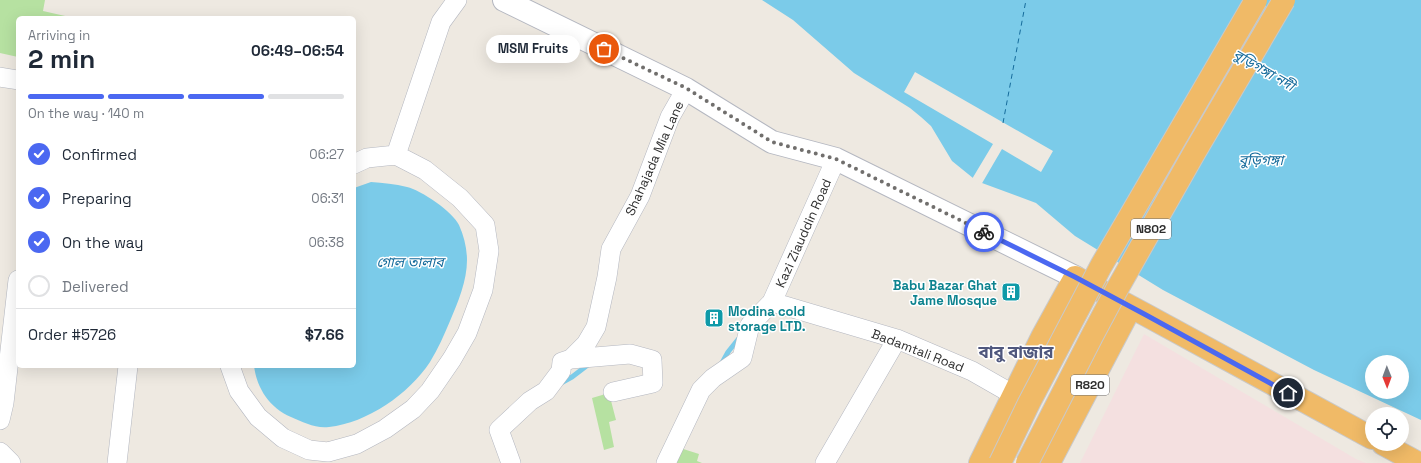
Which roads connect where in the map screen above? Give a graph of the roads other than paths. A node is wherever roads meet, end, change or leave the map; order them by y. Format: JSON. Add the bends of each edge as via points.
{"nodes":[{"id":1,"x":457,"y":0,"type":"edge"},
{"id":2,"x":504,"y":0,"type":"edge"},
{"id":3,"x":1256,"y":0,"type":"edge"},
{"id":4,"x":1284,"y":0,"type":"edge"},
{"id":5,"x":0,"y":77,"type":"edge"},
{"id":6,"x":16,"y":80,"type":"edge"},
{"id":7,"x":686,"y":88,"type":"junction"},
{"id":8,"x":396,"y":155,"type":"junction"},
{"id":9,"x":836,"y":159,"type":"junction"},
{"id":10,"x":356,"y":163,"type":"edge"},
{"id":11,"x":1075,"y":277,"type":"junction"},
{"id":12,"x":16,"y":287,"type":"edge"},
{"id":13,"x":772,"y":302,"type":"junction"},
{"id":14,"x":1131,"y":307,"type":"junction"},
{"id":15,"x":7,"y":318,"type":"edge"},
{"id":16,"x":897,"y":339,"type":"junction"},
{"id":17,"x":571,"y":359,"type":"junction"},
{"id":18,"x":128,"y":368,"type":"edge"},
{"id":19,"x":231,"y":368,"type":"edge"},
{"id":20,"x":613,"y":392,"type":"dead end"},
{"id":21,"x":1014,"y":395,"type":"junction"},
{"id":22,"x":0,"y":420,"type":"edge"},
{"id":23,"x":1365,"y":434,"type":"edge"},
{"id":24,"x":1396,"y":451,"type":"edge"},
{"id":25,"x":0,"y":452,"type":"edge"},
{"id":26,"x":11,"y":463,"type":"edge"},
{"id":27,"x":117,"y":463,"type":"edge"},
{"id":28,"x":511,"y":463,"type":"edge"},
{"id":29,"x":666,"y":463,"type":"edge"},
{"id":30,"x":825,"y":463,"type":"edge"},
{"id":31,"x":980,"y":463,"type":"edge"},
{"id":32,"x":1000,"y":463,"type":"edge"},
{"id":33,"x":1027,"y":463,"type":"edge"},
{"id":34,"x":1050,"y":463,"type":"edge"},
{"id":35,"x":1418,"y":463,"type":"edge"}],
"edges":[{"from":1,"to":8,"type":"street","via":[[441,22]]},
{"from":2,"to":7,"type":"street"},
{"from":3,"to":32,"type":"highway","number":"N802","bridge":true,"via":[[1101,266]]},
{"from":4,"to":33,"type":"highway","number":"N802","bridge":true,"via":[[1109,304]]},
{"from":5,"to":6,"type":"street"},
{"from":7,"to":9,"type":"street","via":[[772,142]]},
{"from":7,"to":17,"type":"street","name":"Shahajada Mia Lane","via":[[670,117],[640,196],[611,249],[596,327],[586,344]]},
{"from":8,"to":10,"type":"street","via":[[367,158]]},
{"from":8,"to":19,"type":"street","via":[[425,170],[460,198],[485,225],[489,251],[483,290],[467,333],[430,391],[413,409],[385,429],[357,444],[328,452],[309,450],[283,438],[258,417],[239,391]]},
{"from":9,"to":11,"type":"street"},
{"from":9,"to":13,"type":"street","name":"Kazi Ziauddin Road"},
{"from":11,"to":14,"type":"highway"},
{"from":11,"to":21,"type":"highway"},
{"from":12,"to":15,"type":"street"},
{"from":13,"to":16,"type":"street","name":"Badamtali Road"},
{"from":13,"to":29,"type":"street","name":"Kazi Ziauddin Road","via":[[750,325],[742,358],[713,378],[701,390]]},
{"from":14,"to":23,"type":"highway"},
{"from":14,"to":34,"type":"highway","number":"R820"},
{"from":15,"to":22,"type":"street","via":[[4,403]]},
{"from":16,"to":21,"type":"street","name":"Badamtali Road","via":[[972,371]]},
{"from":16,"to":30,"type":"street"},
{"from":17,"to":20,"type":"street","via":[[630,354],[652,360],[653,383]]},
{"from":17,"to":28,"type":"street","name":"Shahajada Mia Lane","via":[[562,362],[560,371],[546,391],[530,401],[499,430]]},
{"from":18,"to":27,"type":"street"},
{"from":21,"to":31,"type":"highway"},
{"from":24,"to":35,"type":"highway"},
{"from":25,"to":26,"type":"street"}]}
